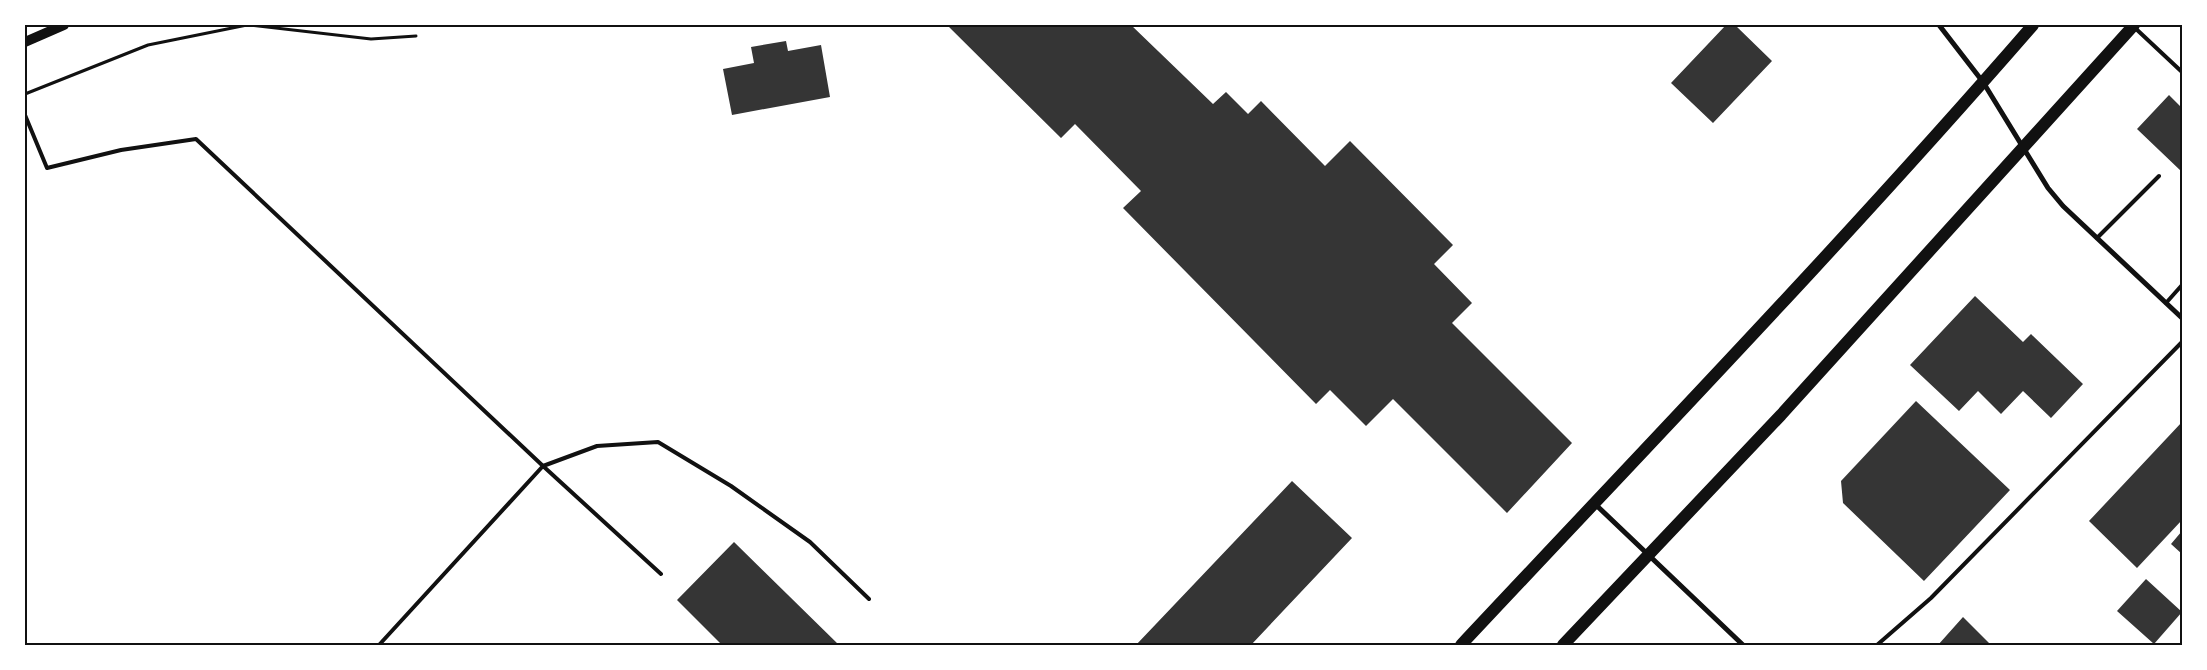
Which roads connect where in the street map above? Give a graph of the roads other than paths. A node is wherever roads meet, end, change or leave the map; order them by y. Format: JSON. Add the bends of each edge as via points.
{"nodes":[{"id":1,"x":64,"y":25,"type":"edge"},
{"id":2,"x":1938,"y":25,"type":"edge"},
{"id":3,"x":2033,"y":25,"type":"edge"},
{"id":4,"x":2133,"y":26,"type":"edge"},
{"id":5,"x":25,"y":42,"type":"edge"},
{"id":6,"x":2182,"y":72,"type":"edge"},
{"id":7,"x":1983,"y":82,"type":"junction"},
{"id":8,"x":25,"y":115,"type":"edge"},
{"id":9,"x":2024,"y":148,"type":"junction"},
{"id":10,"x":2159,"y":176,"type":"dead end"},
{"id":11,"x":2097,"y":238,"type":"junction"},
{"id":12,"x":2182,"y":285,"type":"edge"},
{"id":13,"x":2166,"y":303,"type":"junction"},
{"id":14,"x":2182,"y":318,"type":"edge"},
{"id":15,"x":2182,"y":342,"type":"edge"},
{"id":16,"x":543,"y":466,"type":"junction"},
{"id":17,"x":1595,"y":504,"type":"junction"},
{"id":18,"x":1648,"y":555,"type":"junction"},
{"id":19,"x":661,"y":574,"type":"dead end"},
{"id":20,"x":869,"y":599,"type":"dead end"},
{"id":21,"x":379,"y":645,"type":"edge"},
{"id":22,"x":1461,"y":645,"type":"edge"},
{"id":23,"x":1563,"y":645,"type":"edge"},
{"id":24,"x":1743,"y":645,"type":"edge"},
{"id":25,"x":1877,"y":645,"type":"edge"}],
"edges":[{"from":1,"to":5,"type":"main road"},
{"from":2,"to":7,"type":"street"},
{"from":3,"to":7,"type":"main road"},
{"from":4,"to":6,"type":"lane"},
{"from":4,"to":9,"type":"main road"},
{"from":7,"to":9,"type":"street"},
{"from":7,"to":17,"type":"main road"},
{"from":8,"to":16,"type":"lane","via":[[47,168],[121,150],[196,140]]},
{"from":9,"to":11,"type":"street","via":[[2048,188]]},
{"from":9,"to":18,"type":"main road","via":[[1781,415]]},
{"from":10,"to":11,"type":"lane"},
{"from":11,"to":13,"type":"street"},
{"from":12,"to":13,"type":"lane"},
{"from":13,"to":14,"type":"street"},
{"from":15,"to":25,"type":"lane","via":[[1931,598]]},
{"from":16,"to":19,"type":"lane"},
{"from":16,"to":20,"type":"lane","via":[[597,446],[658,442],[730,486],[810,542]]},
{"from":16,"to":21,"type":"lane"},
{"from":17,"to":18,"type":"street"},
{"from":17,"to":22,"type":"main road"},
{"from":18,"to":23,"type":"main road"},
{"from":18,"to":24,"type":"street"}]}
